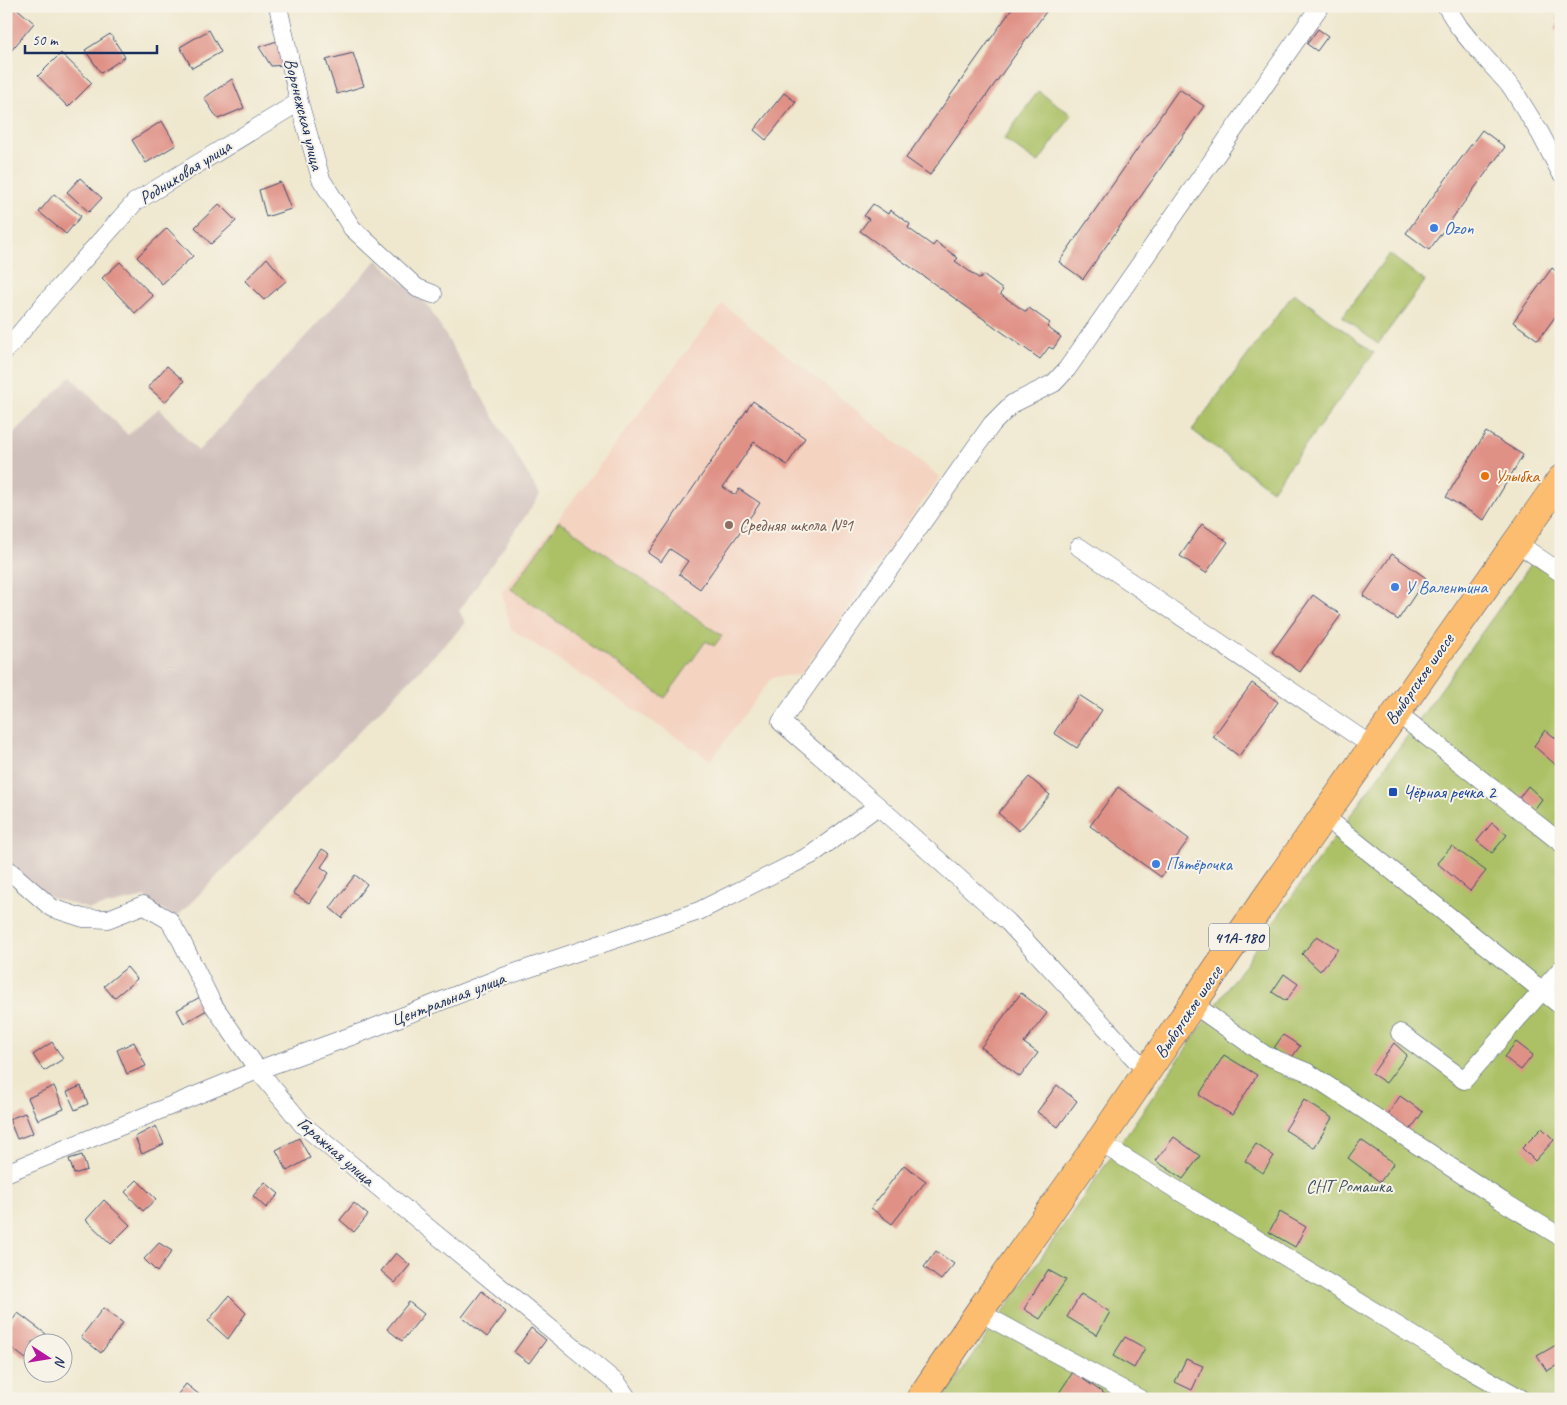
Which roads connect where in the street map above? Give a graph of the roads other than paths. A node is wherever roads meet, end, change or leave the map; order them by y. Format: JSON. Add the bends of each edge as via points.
{"nodes":[{"id":1,"x":278,"y":6,"type":"edge"},
{"id":2,"x":1320,"y":6,"type":"edge"},
{"id":3,"x":1446,"y":6,"type":"edge"},
{"id":4,"x":299,"y":102,"type":"junction"},
{"id":5,"x":1561,"y":174,"type":"edge"},
{"id":6,"x":433,"y":294,"type":"dead end"},
{"id":7,"x":6,"y":350,"type":"edge"},
{"id":8,"x":1561,"y":478,"type":"edge"},
{"id":9,"x":1517,"y":543,"type":"junction"},
{"id":10,"x":1079,"y":547,"type":"dead end"},
{"id":11,"x":1561,"y":573,"type":"edge"},
{"id":12,"x":1396,"y":712,"type":"junction"},
{"id":13,"x":1372,"y":746,"type":"junction"},
{"id":14,"x":878,"y":806,"type":"junction"},
{"id":15,"x":1324,"y":816,"type":"junction"},
{"id":16,"x":1561,"y":843,"type":"edge"},
{"id":17,"x":8,"y":874,"type":"edge"},
{"id":18,"x":1561,"y":969,"type":"edge"},
{"id":19,"x":1542,"y":991,"type":"junction"},
{"id":20,"x":1193,"y":1004,"type":"junction"},
{"id":21,"x":1561,"y":1006,"type":"edge"},
{"id":22,"x":1400,"y":1033,"type":"dead end"},
{"id":23,"x":258,"y":1070,"type":"junction"},
{"id":24,"x":1147,"y":1072,"type":"junction"},
{"id":25,"x":1099,"y":1142,"type":"junction"},
{"id":26,"x":6,"y":1173,"type":"edge"},
{"id":27,"x":1561,"y":1237,"type":"edge"},
{"id":28,"x":979,"y":1312,"type":"junction"},
{"id":29,"x":628,"y":1399,"type":"edge"},
{"id":30,"x":920,"y":1399,"type":"edge"},
{"id":31,"x":1140,"y":1399,"type":"edge"},
{"id":32,"x":1522,"y":1399,"type":"edge"}],
"edges":[{"from":1,"to":4,"type":"street","name":"Воронежская улица"},
{"from":2,"to":14,"type":"street","via":[[1067,369],[1054,382],[1012,404],[992,424],[781,722]]},
{"from":3,"to":5,"type":"street","via":[[1471,42],[1512,88]]},
{"from":4,"to":6,"type":"street","name":"Воронежская улица","via":[[321,179],[352,228],[417,288]]},
{"from":4,"to":7,"type":"street","name":"Родниковая улица","via":[[135,202]]},
{"from":8,"to":9,"type":"main road","name":"Выборгское шоссе","number":"41А-180"},
{"from":9,"to":11,"type":"street"},
{"from":9,"to":12,"type":"main road","name":"Выборгское шоссе","number":"41А-180"},
{"from":10,"to":13,"type":"street"},
{"from":12,"to":13,"type":"main road","name":"Выборгское шоссе","number":"41А-180"},
{"from":12,"to":16,"type":"street"},
{"from":13,"to":15,"type":"main road","name":"Выборгское шоссе","number":"41А-180"},
{"from":14,"to":23,"type":"street","name":"Центральная улица","via":[[811,855],[699,910],[497,979]]},
{"from":14,"to":24,"type":"street","via":[[1008,922]]},
{"from":15,"to":19,"type":"street"},
{"from":15,"to":20,"type":"main road","name":"Выборгское шоссе","number":"41А-180"},
{"from":17,"to":23,"type":"street","name":"Гаражная улица","via":[[52,908],[83,918],[108,919],[143,905],[169,920],[212,1003]]},
{"from":18,"to":19,"type":"street"},
{"from":19,"to":21,"type":"street"},
{"from":19,"to":22,"type":"street","via":[[1464,1080]]},
{"from":20,"to":24,"type":"main road","name":"Выборгское шоссе","number":"41А-180"},
{"from":20,"to":27,"type":"street","via":[[1264,1055],[1307,1072]]},
{"from":23,"to":26,"type":"street","name":"Центральная улица"},
{"from":23,"to":29,"type":"street","name":"Гаражная улица","via":[[303,1125],[618,1384]]},
{"from":24,"to":25,"type":"main road","name":"Выборгское шоссе","number":"41А-180"},
{"from":25,"to":28,"type":"main road","name":"Выборгское шоссе","number":"41А-180"},
{"from":25,"to":32,"type":"street"},
{"from":28,"to":30,"type":"main road","name":"Выборгское шоссе","number":"41А-180"},
{"from":28,"to":31,"type":"street"}]}
